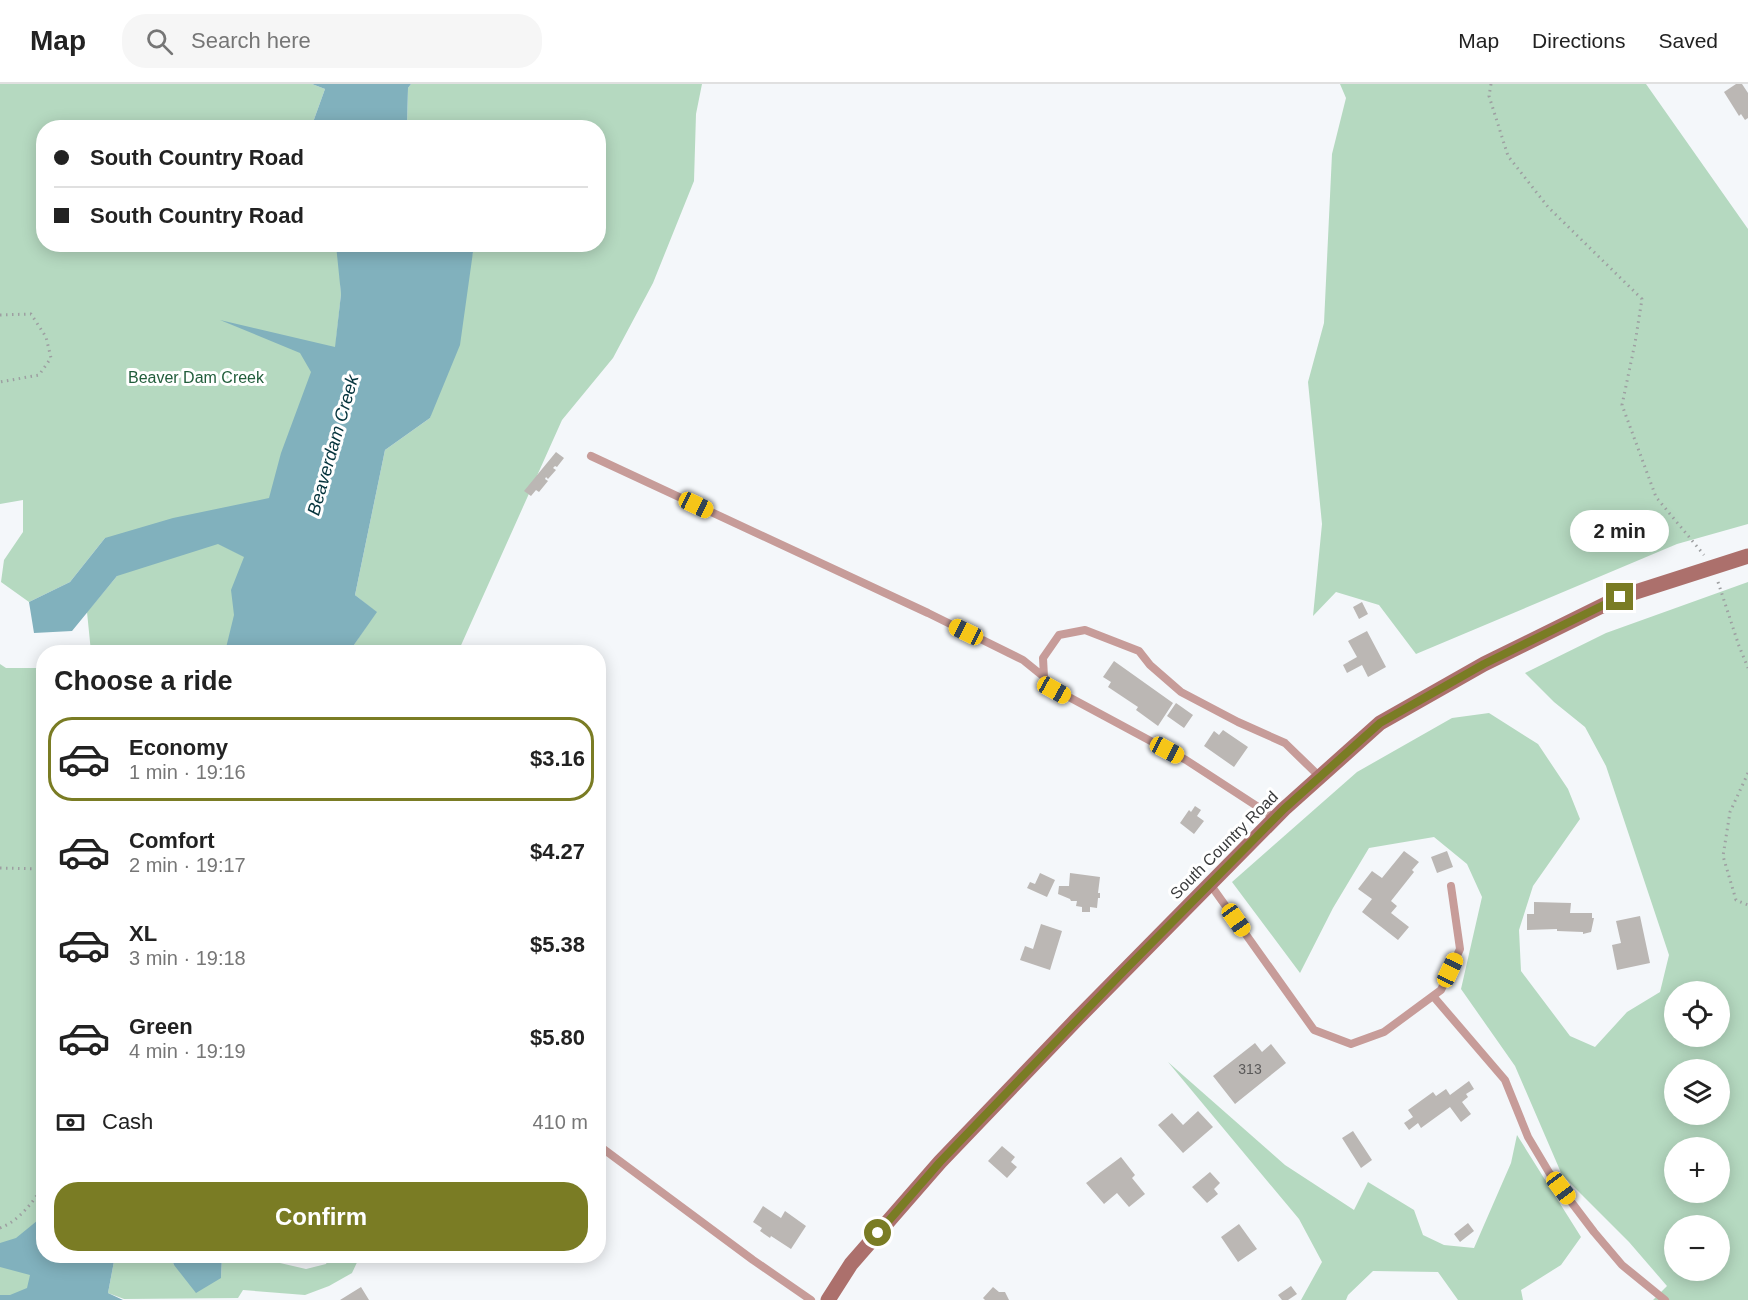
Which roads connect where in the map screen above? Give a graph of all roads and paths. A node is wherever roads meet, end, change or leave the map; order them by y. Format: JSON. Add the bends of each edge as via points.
{"nodes":[{"id":1,"x":1491,"y":84,"type":"edge"},
{"id":2,"x":0,"y":315,"type":"edge"},
{"id":3,"x":0,"y":382,"type":"edge"},
{"id":4,"x":591,"y":456,"type":"dead end"},
{"id":5,"x":1748,"y":556,"type":"edge"},
{"id":6,"x":1714,"y":567,"type":"junction"},
{"id":7,"x":1748,"y":668,"type":"edge"},
{"id":8,"x":1044,"y":677,"type":"junction"},
{"id":9,"x":1748,"y":773,"type":"edge"},
{"id":10,"x":1320,"y":777,"type":"junction"},
{"id":11,"x":1275,"y":818,"type":"junction"},
{"id":12,"x":0,"y":868,"type":"edge"},
{"id":13,"x":36,"y":868,"type":"edge"},
{"id":14,"x":1210,"y":884,"type":"junction"},
{"id":15,"x":1451,"y":886,"type":"dead end"},
{"id":16,"x":1748,"y":905,"type":"edge"},
{"id":17,"x":1433,"y":996,"type":"junction"},
{"id":18,"x":606,"y":1151,"type":"edge"},
{"id":19,"x":36,"y":1198,"type":"edge"},
{"id":20,"x":0,"y":1228,"type":"edge"},
{"id":21,"x":811,"y":1300,"type":"edge"},
{"id":22,"x":828,"y":1300,"type":"edge"},
{"id":23,"x":1665,"y":1300,"type":"edge"}],
"edges":[{"from":1,"to":6,"type":"path","via":[[1489,96],[1508,156],[1548,207],[1642,299],[1622,405],[1656,497]]},
{"from":2,"to":3,"type":"path","via":[[31,314],[46,337],[51,358],[39,375]]},
{"from":4,"to":8,"type":"lane","via":[[949,623],[1023,660]]},
{"from":5,"to":6,"type":"main road","name":"South Country Road"},
{"from":6,"to":7,"type":"path"},
{"from":6,"to":10,"type":"main road","name":"South Country Road","via":[[1620,597],[1484,664],[1380,723]]},
{"from":8,"to":10,"type":"lane","via":[[1042,657],[1059,635],[1085,630],[1139,651],[1181,692],[1284,743]]},
{"from":8,"to":11,"type":"lane","via":[[1054,690],[1186,760]]},
{"from":9,"to":16,"type":"path","via":[[1730,812],[1722,856],[1736,900]]},
{"from":10,"to":11,"type":"main road","name":"South Country Road"},
{"from":11,"to":14,"type":"main road","name":"South Country Road"},
{"from":12,"to":13,"type":"path"},
{"from":14,"to":17,"type":"lane","via":[[1314,1030],[1351,1044],[1384,1032]]},
{"from":14,"to":22,"type":"main road","name":"South Country Road","via":[[940,1162],[851,1264]]},
{"from":15,"to":17,"type":"lane","via":[[1460,950],[1441,990]]},
{"from":17,"to":23,"type":"lane","via":[[1505,1080],[1534,1146],[1594,1232],[1622,1265]]},
{"from":18,"to":21,"type":"lane"},
{"from":19,"to":20,"type":"path"}]}
